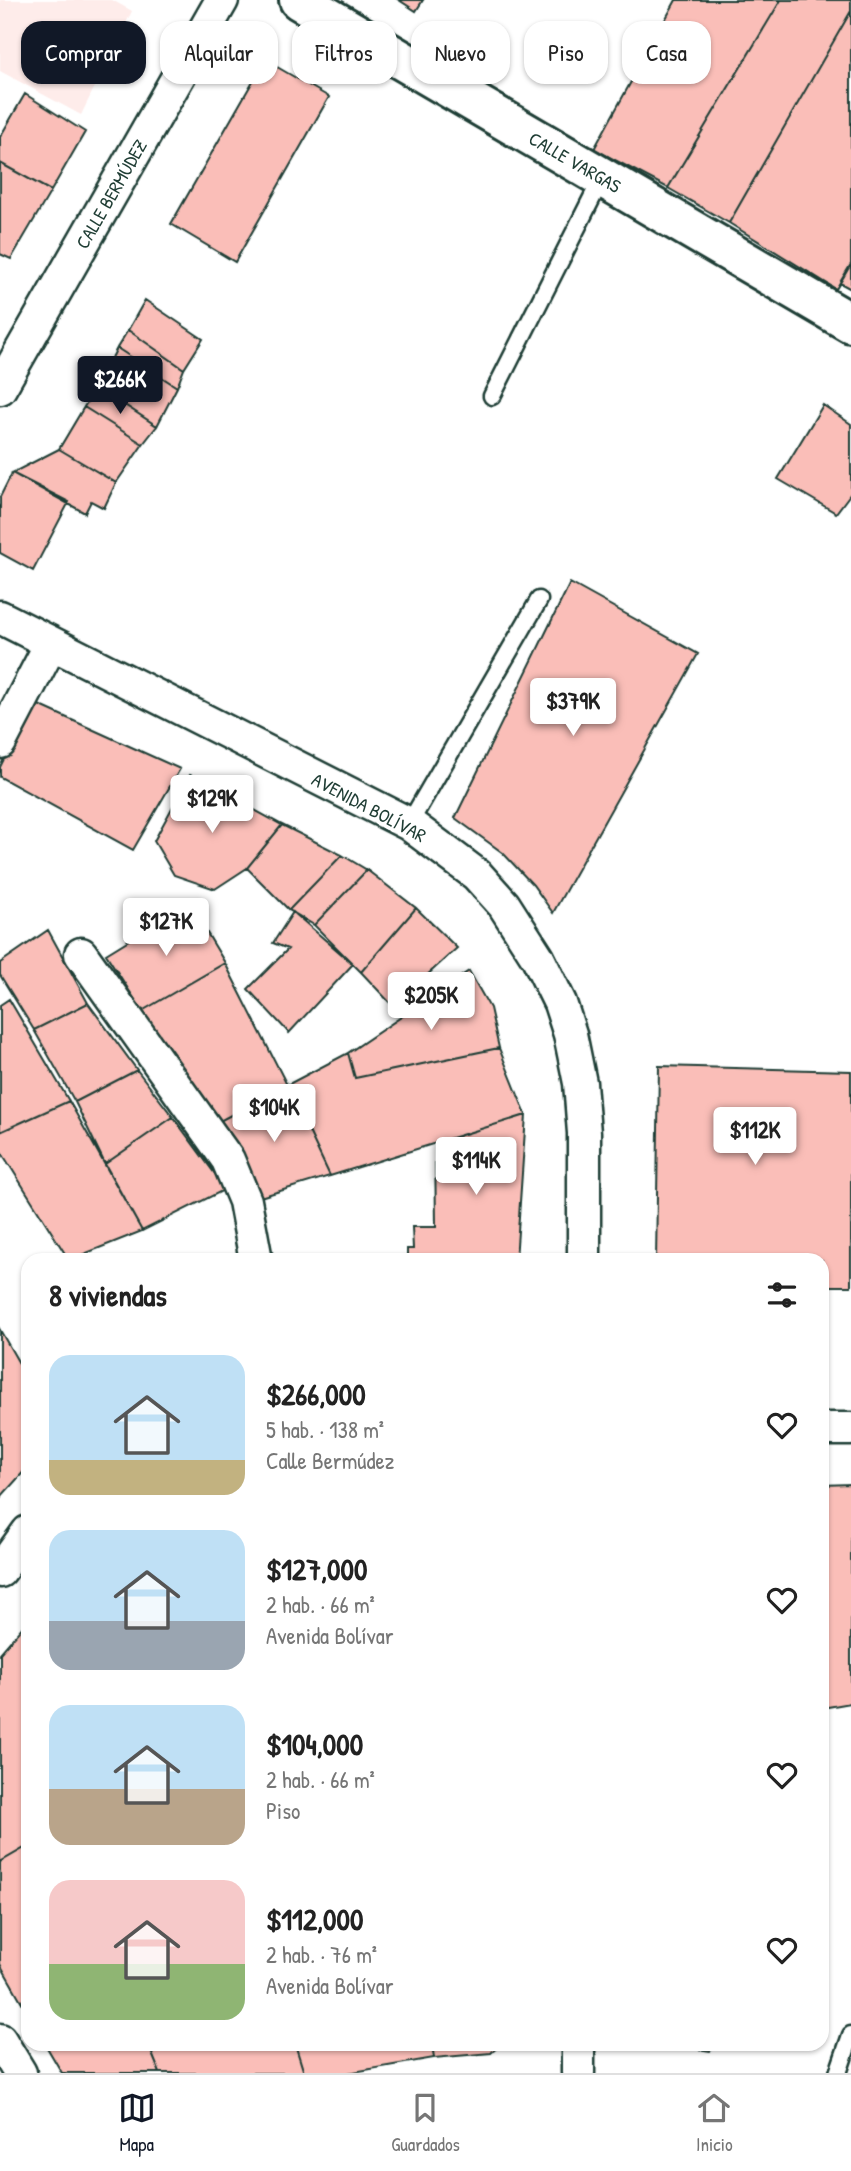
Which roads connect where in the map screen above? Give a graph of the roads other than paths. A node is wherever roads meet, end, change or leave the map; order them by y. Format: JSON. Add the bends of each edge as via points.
{"nodes":[{"id":1,"x":222,"y":0,"type":"edge"},
{"id":2,"x":299,"y":0,"type":"edge"},
{"id":3,"x":602,"y":178,"type":"junction"},
{"id":4,"x":851,"y":323,"type":"edge"},
{"id":5,"x":0,"y":388,"type":"edge"},
{"id":6,"x":492,"y":396,"type":"dead end"},
{"id":7,"x":539,"y":600,"type":"dead end"},
{"id":8,"x":0,"y":617,"type":"edge"},
{"id":9,"x":51,"y":644,"type":"junction"},
{"id":10,"x":0,"y":743,"type":"edge"},
{"id":11,"x":409,"y":824,"type":"junction"},
{"id":12,"x":81,"y":954,"type":"dead end"},
{"id":13,"x":255,"y":1253,"type":"edge"},
{"id":14,"x":584,"y":1253,"type":"edge"},
{"id":15,"x":829,"y":1429,"type":"edge"},
{"id":16,"x":851,"y":1429,"type":"edge"},
{"id":17,"x":21,"y":1542,"type":"edge"},
{"id":18,"x":0,"y":1572,"type":"edge"},
{"id":19,"x":851,"y":2035,"type":"edge"},
{"id":20,"x":0,"y":2040,"type":"edge"},
{"id":21,"x":578,"y":2051,"type":"edge"},
{"id":22,"x":20,"y":2073,"type":"edge"},
{"id":23,"x":578,"y":2073,"type":"edge"},
{"id":24,"x":838,"y":2073,"type":"edge"}],
"edges":[{"from":1,"to":5,"type":"street","name":"CALLE BERMÚDEZ"},
{"from":2,"to":3,"type":"street","name":"CALLE VARGAS"},
{"from":3,"to":4,"type":"street","name":"CALLE VARGAS"},
{"from":3,"to":6,"type":"lane"},
{"from":7,"to":11,"type":"lane"},
{"from":8,"to":9,"type":"street","name":"AVENIDA BOLÍVAR"},
{"from":9,"to":10,"type":"street"},
{"from":9,"to":11,"type":"street","name":"AVENIDA BOLÍVAR"},
{"from":11,"to":14,"type":"street","name":"AVENIDA BOLÍVAR","via":[[491,890],[538,958],[560,1003],[580,1083]]},
{"from":12,"to":13,"type":"street","via":[[228,1160],[245,1201]]},
{"from":15,"to":16,"type":"street"},
{"from":17,"to":18,"type":"street"},
{"from":19,"to":24,"type":"lane"},
{"from":20,"to":22,"type":"street"},
{"from":21,"to":23,"type":"street"}]}
